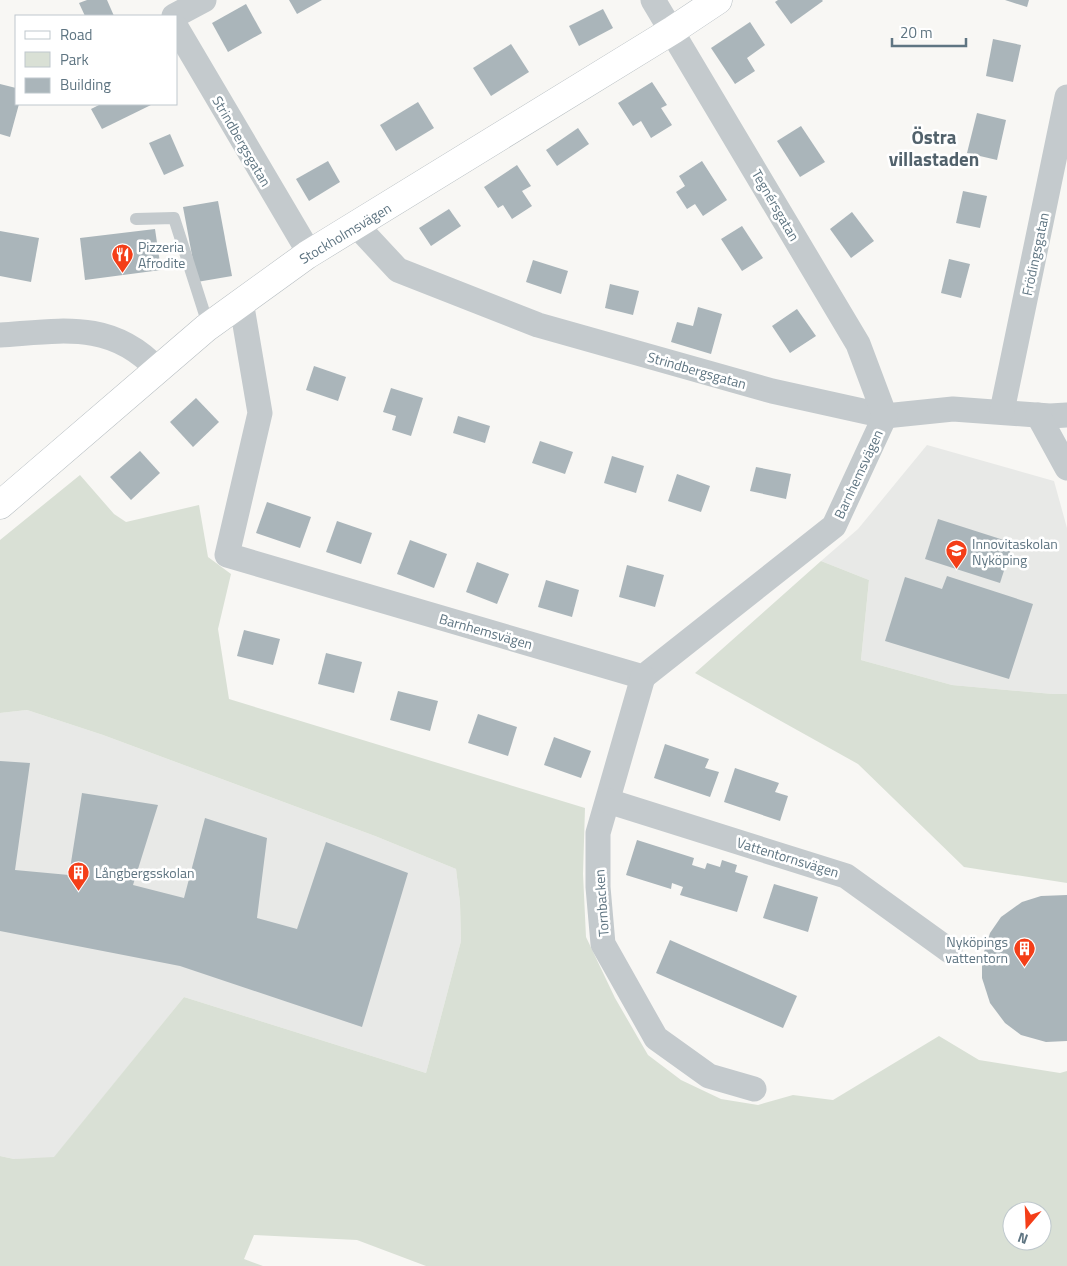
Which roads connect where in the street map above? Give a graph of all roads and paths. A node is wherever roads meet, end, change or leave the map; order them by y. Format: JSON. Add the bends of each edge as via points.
{"nodes":[{"id":1,"x":162,"y":0,"type":"edge"},
{"id":2,"x":204,"y":0,"type":"edge"},
{"id":3,"x":654,"y":0,"type":"edge"},
{"id":4,"x":718,"y":0,"type":"edge"},
{"id":5,"x":170,"y":15,"type":"edge"},
{"id":6,"x":176,"y":15,"type":"edge"},
{"id":7,"x":178,"y":30,"type":"edge"},
{"id":8,"x":673,"y":30,"type":"junction"},
{"id":9,"x":1067,"y":97,"type":"edge"},
{"id":10,"x":136,"y":219,"type":"dead end"},
{"id":11,"x":357,"y":226,"type":"junction"},
{"id":12,"x":307,"y":255,"type":"junction"},
{"id":13,"x":241,"y":301,"type":"junction"},
{"id":14,"x":206,"y":328,"type":"junction"},
{"id":15,"x":0,"y":335,"type":"edge"},
{"id":16,"x":157,"y":369,"type":"junction"},
{"id":17,"x":1002,"y":411,"type":"junction"},
{"id":18,"x":1038,"y":415,"type":"junction"},
{"id":19,"x":1067,"y":415,"type":"edge"},
{"id":20,"x":885,"y":416,"type":"junction"},
{"id":21,"x":1067,"y":468,"type":"edge"},
{"id":22,"x":0,"y":505,"type":"edge"},
{"id":23,"x":643,"y":677,"type":"junction"},
{"id":24,"x":608,"y":800,"type":"junction"},
{"id":25,"x":950,"y":952,"type":"dead end"},
{"id":26,"x":754,"y":1089,"type":"dead end"}],
"edges":[{"from":1,"to":5,"type":"street"},
{"from":2,"to":6,"type":"street"},
{"from":3,"to":8,"type":"street","name":"Tegnérsgatan"},
{"from":4,"to":8,"type":"street","name":"Stockholmsvägen"},
{"from":7,"to":12,"type":"street","name":"Strindbergsgatan","via":[[304,244]]},
{"from":8,"to":11,"type":"street","name":"Stockholmsvägen"},
{"from":8,"to":20,"type":"street","name":"Tegnérsgatan","via":[[858,344]]},
{"from":9,"to":17,"type":"street","name":"Frödingsgatan"},
{"from":10,"to":14,"type":"lane","via":[[174,218],[205,315]]},
{"from":11,"to":12,"type":"street","name":"Stockholmsvägen"},
{"from":11,"to":20,"type":"street","name":"Strindbergsgatan","via":[[398,270],[538,325],[772,392]]},
{"from":12,"to":13,"type":"street","name":"Stockholmsvägen"},
{"from":13,"to":14,"type":"street","name":"Stockholmsvägen"},
{"from":13,"to":23,"type":"street","name":"Barnhemsvägen","via":[[260,413],[227,555]]},
{"from":14,"to":16,"type":"street","name":"Stockholmsvägen"},
{"from":15,"to":16,"type":"street","via":[[75,330],[117,338],[146,357]]},
{"from":16,"to":22,"type":"street","name":"Stockholmsvägen"},
{"from":17,"to":18,"type":"street","name":"Strindbergsgatan"},
{"from":17,"to":20,"type":"street","name":"Strindbergsgatan","via":[[953,409]]},
{"from":18,"to":19,"type":"street","name":"Strindbergsgatan"},
{"from":18,"to":21,"type":"street"},
{"from":20,"to":23,"type":"street","name":"Barnhemsvägen","via":[[834,526]]},
{"from":23,"to":24,"type":"street","name":"Tornbacken"},
{"from":24,"to":25,"type":"street","name":"Vattentornsvägen","via":[[846,876]]},
{"from":24,"to":26,"type":"street","name":"Tornbacken","via":[[598,832],[603,944],[656,1038],[709,1076]]}]}
